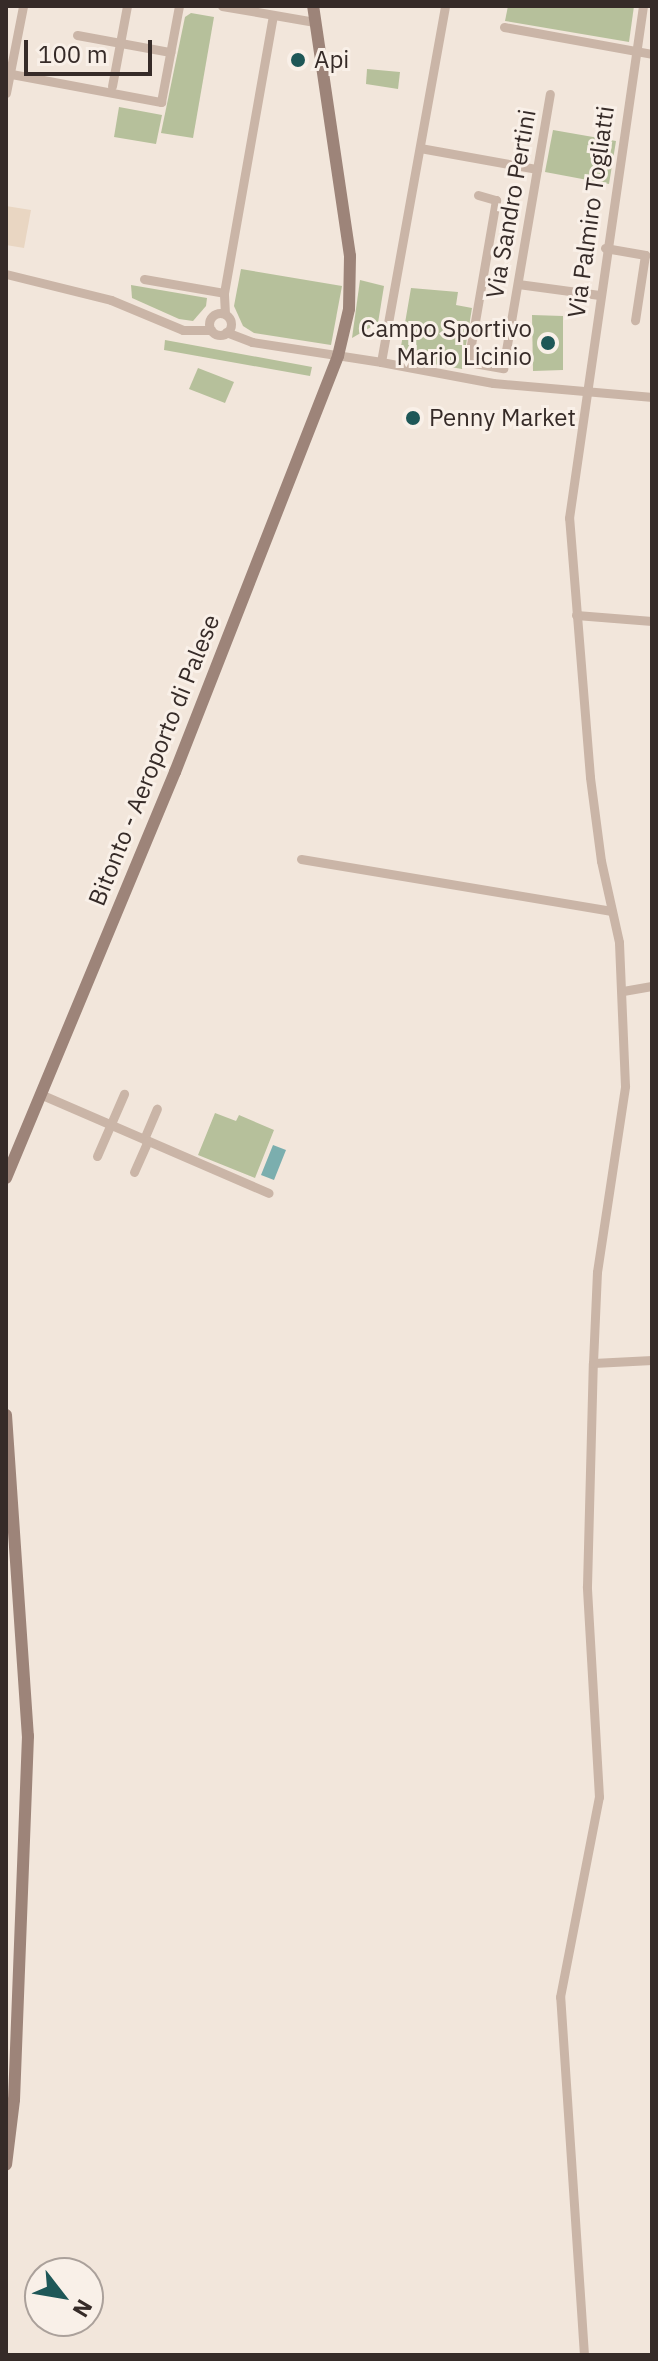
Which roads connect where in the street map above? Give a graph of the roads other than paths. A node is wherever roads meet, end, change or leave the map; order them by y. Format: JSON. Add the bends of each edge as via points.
{"nodes":[{"id":1,"x":23,"y":6,"type":"edge"},
{"id":2,"x":127,"y":6,"type":"edge"},
{"id":3,"x":179,"y":6,"type":"edge"},
{"id":4,"x":222,"y":6,"type":"edge"},
{"id":5,"x":313,"y":6,"type":"edge"},
{"id":6,"x":445,"y":6,"type":"edge"},
{"id":7,"x":647,"y":6,"type":"edge"},
{"id":8,"x":273,"y":16,"type":"junction"},
{"id":9,"x":315,"y":22,"type":"junction"},
{"id":10,"x":504,"y":27,"type":"dead end"},
{"id":11,"x":77,"y":35,"type":"dead end"},
{"id":12,"x":121,"y":43,"type":"junction"},
{"id":13,"x":636,"y":50,"type":"junction"},
{"id":14,"x":170,"y":52,"type":"junction"},
{"id":15,"x":652,"y":54,"type":"edge"},
{"id":16,"x":8,"y":73,"type":"edge"},
{"id":17,"x":112,"y":86,"type":"dead end"},
{"id":18,"x":6,"y":93,"type":"edge"},
{"id":19,"x":550,"y":94,"type":"dead end"},
{"id":20,"x":420,"y":148,"type":"junction"},
{"id":21,"x":537,"y":169,"type":"junction"},
{"id":22,"x":478,"y":195,"type":"dead end"},
{"id":23,"x":605,"y":248,"type":"junction"},
{"id":24,"x":6,"y":274,"type":"edge"},
{"id":25,"x":144,"y":279,"type":"dead end"},
{"id":26,"x":518,"y":284,"type":"junction"},
{"id":27,"x":224,"y":293,"type":"junction"},
{"id":28,"x":599,"y":295,"type":"junction"},
{"id":29,"x":218,"y":320,"type":"junction"},
{"id":30,"x":635,"y":320,"type":"dead end"},
{"id":31,"x":226,"y":332,"type":"junction"},
{"id":32,"x":252,"y":342,"type":"junction"},
{"id":33,"x":338,"y":356,"type":"junction"},
{"id":34,"x":381,"y":362,"type":"junction"},
{"id":35,"x":585,"y":394,"type":"junction"},
{"id":36,"x":652,"y":397,"type":"edge"},
{"id":37,"x":576,"y":615,"type":"junction"},
{"id":38,"x":652,"y":621,"type":"edge"},
{"id":39,"x":301,"y":859,"type":"dead end"},
{"id":40,"x":612,"y":911,"type":"junction"},
{"id":41,"x":652,"y":986,"type":"edge"},
{"id":42,"x":623,"y":991,"type":"junction"},
{"id":43,"x":40,"y":1094,"type":"junction"},
{"id":44,"x":124,"y":1094,"type":"dead end"},
{"id":45,"x":157,"y":1109,"type":"dead end"},
{"id":46,"x":111,"y":1124,"type":"junction"},
{"id":47,"x":146,"y":1140,"type":"junction"},
{"id":48,"x":97,"y":1156,"type":"dead end"},
{"id":49,"x":134,"y":1172,"type":"dead end"},
{"id":50,"x":6,"y":1178,"type":"edge"},
{"id":51,"x":269,"y":1193,"type":"dead end"},
{"id":52,"x":652,"y":1360,"type":"edge"},
{"id":53,"x":593,"y":1363,"type":"junction"},
{"id":54,"x":6,"y":1415,"type":"edge"},
{"id":55,"x":6,"y":2165,"type":"edge"},
{"id":56,"x":584,"y":2355,"type":"edge"}],
"edges":[{"from":1,"to":16,"type":"street"},
{"from":2,"to":12,"type":"street"},
{"from":3,"to":14,"type":"street"},
{"from":4,"to":8,"type":"street"},
{"from":5,"to":9,"type":"main road","name":"Bitonto - Aeroporto di Palese"},
{"from":6,"to":20,"type":"street"},
{"from":7,"to":13,"type":"street","name":"Via Palmiro Togliatti"},
{"from":8,"to":9,"type":"street"},
{"from":8,"to":27,"type":"street"},
{"from":9,"to":33,"type":"main road","name":"Bitonto - Aeroporto di Palese","via":[[350,256],[349,309]]},
{"from":10,"to":13,"type":"street"},
{"from":11,"to":12,"type":"street"},
{"from":12,"to":14,"type":"street"},
{"from":12,"to":17,"type":"street"},
{"from":13,"to":15,"type":"street"},
{"from":13,"to":23,"type":"street","name":"Via Palmiro Togliatti"},
{"from":14,"to":16,"type":"street","via":[[161,102]]},
{"from":16,"to":18,"type":"street"},
{"from":19,"to":21,"type":"street","name":"Via Sandro Pertini"},
{"from":20,"to":21,"type":"street"},
{"from":20,"to":34,"type":"street"},
{"from":21,"to":26,"type":"street","name":"Via Sandro Pertini"},
{"from":22,"to":26,"type":"street","name":"Via Sandro Pertini","via":[[496,200],[468,362],[503,368]]},
{"from":23,"to":28,"type":"street","name":"Via Palmiro Togliatti"},
{"from":23,"to":30,"type":"street","via":[[645,255]]},
{"from":24,"to":29,"type":"street","via":[[111,300],[191,332]]},
{"from":25,"to":27,"type":"street"},
{"from":26,"to":28,"type":"street"},
{"from":27,"to":29,"type":"street"},
{"from":28,"to":35,"type":"street","name":"Via Palmiro Togliatti"},
{"from":29,"to":31,"type":"street"},
{"from":29,"to":31,"type":"street"},
{"from":29,"to":32,"type":"street"},
{"from":31,"to":32,"type":"street"},
{"from":32,"to":33,"type":"street"},
{"from":33,"to":34,"type":"street"},
{"from":33,"to":43,"type":"main road","name":"Bitonto - Aeroporto di Palese","via":[[175,772]]},
{"from":34,"to":35,"type":"street"},
{"from":35,"to":36,"type":"street","via":[[610,390]]},
{"from":35,"to":37,"type":"street","name":"Via Palmiro Togliatti","via":[[570,498]]},
{"from":37,"to":38,"type":"street"},
{"from":37,"to":40,"type":"street","name":"Via Palmiro Togliatti","via":[[592,791]]},
{"from":39,"to":40,"type":"street"},
{"from":40,"to":42,"type":"street","name":"Via Palmiro Togliatti"},
{"from":41,"to":42,"type":"street"},
{"from":42,"to":53,"type":"street","name":"Via Palmiro Togliatti","via":[[625,1086],[597,1272]]},
{"from":43,"to":46,"type":"street"},
{"from":43,"to":50,"type":"main road","name":"Bitonto - Aeroporto di Palese"},
{"from":44,"to":46,"type":"street"},
{"from":45,"to":47,"type":"street"},
{"from":46,"to":47,"type":"street"},
{"from":46,"to":48,"type":"street"},
{"from":47,"to":49,"type":"street"},
{"from":47,"to":51,"type":"street"},
{"from":52,"to":53,"type":"street"},
{"from":53,"to":56,"type":"street","name":"Via Palmiro Togliatti","via":[[587,1586],[599,1797],[560,1997]]},
{"from":54,"to":55,"type":"main road","via":[[28,1736],[14,2100]]}]}
